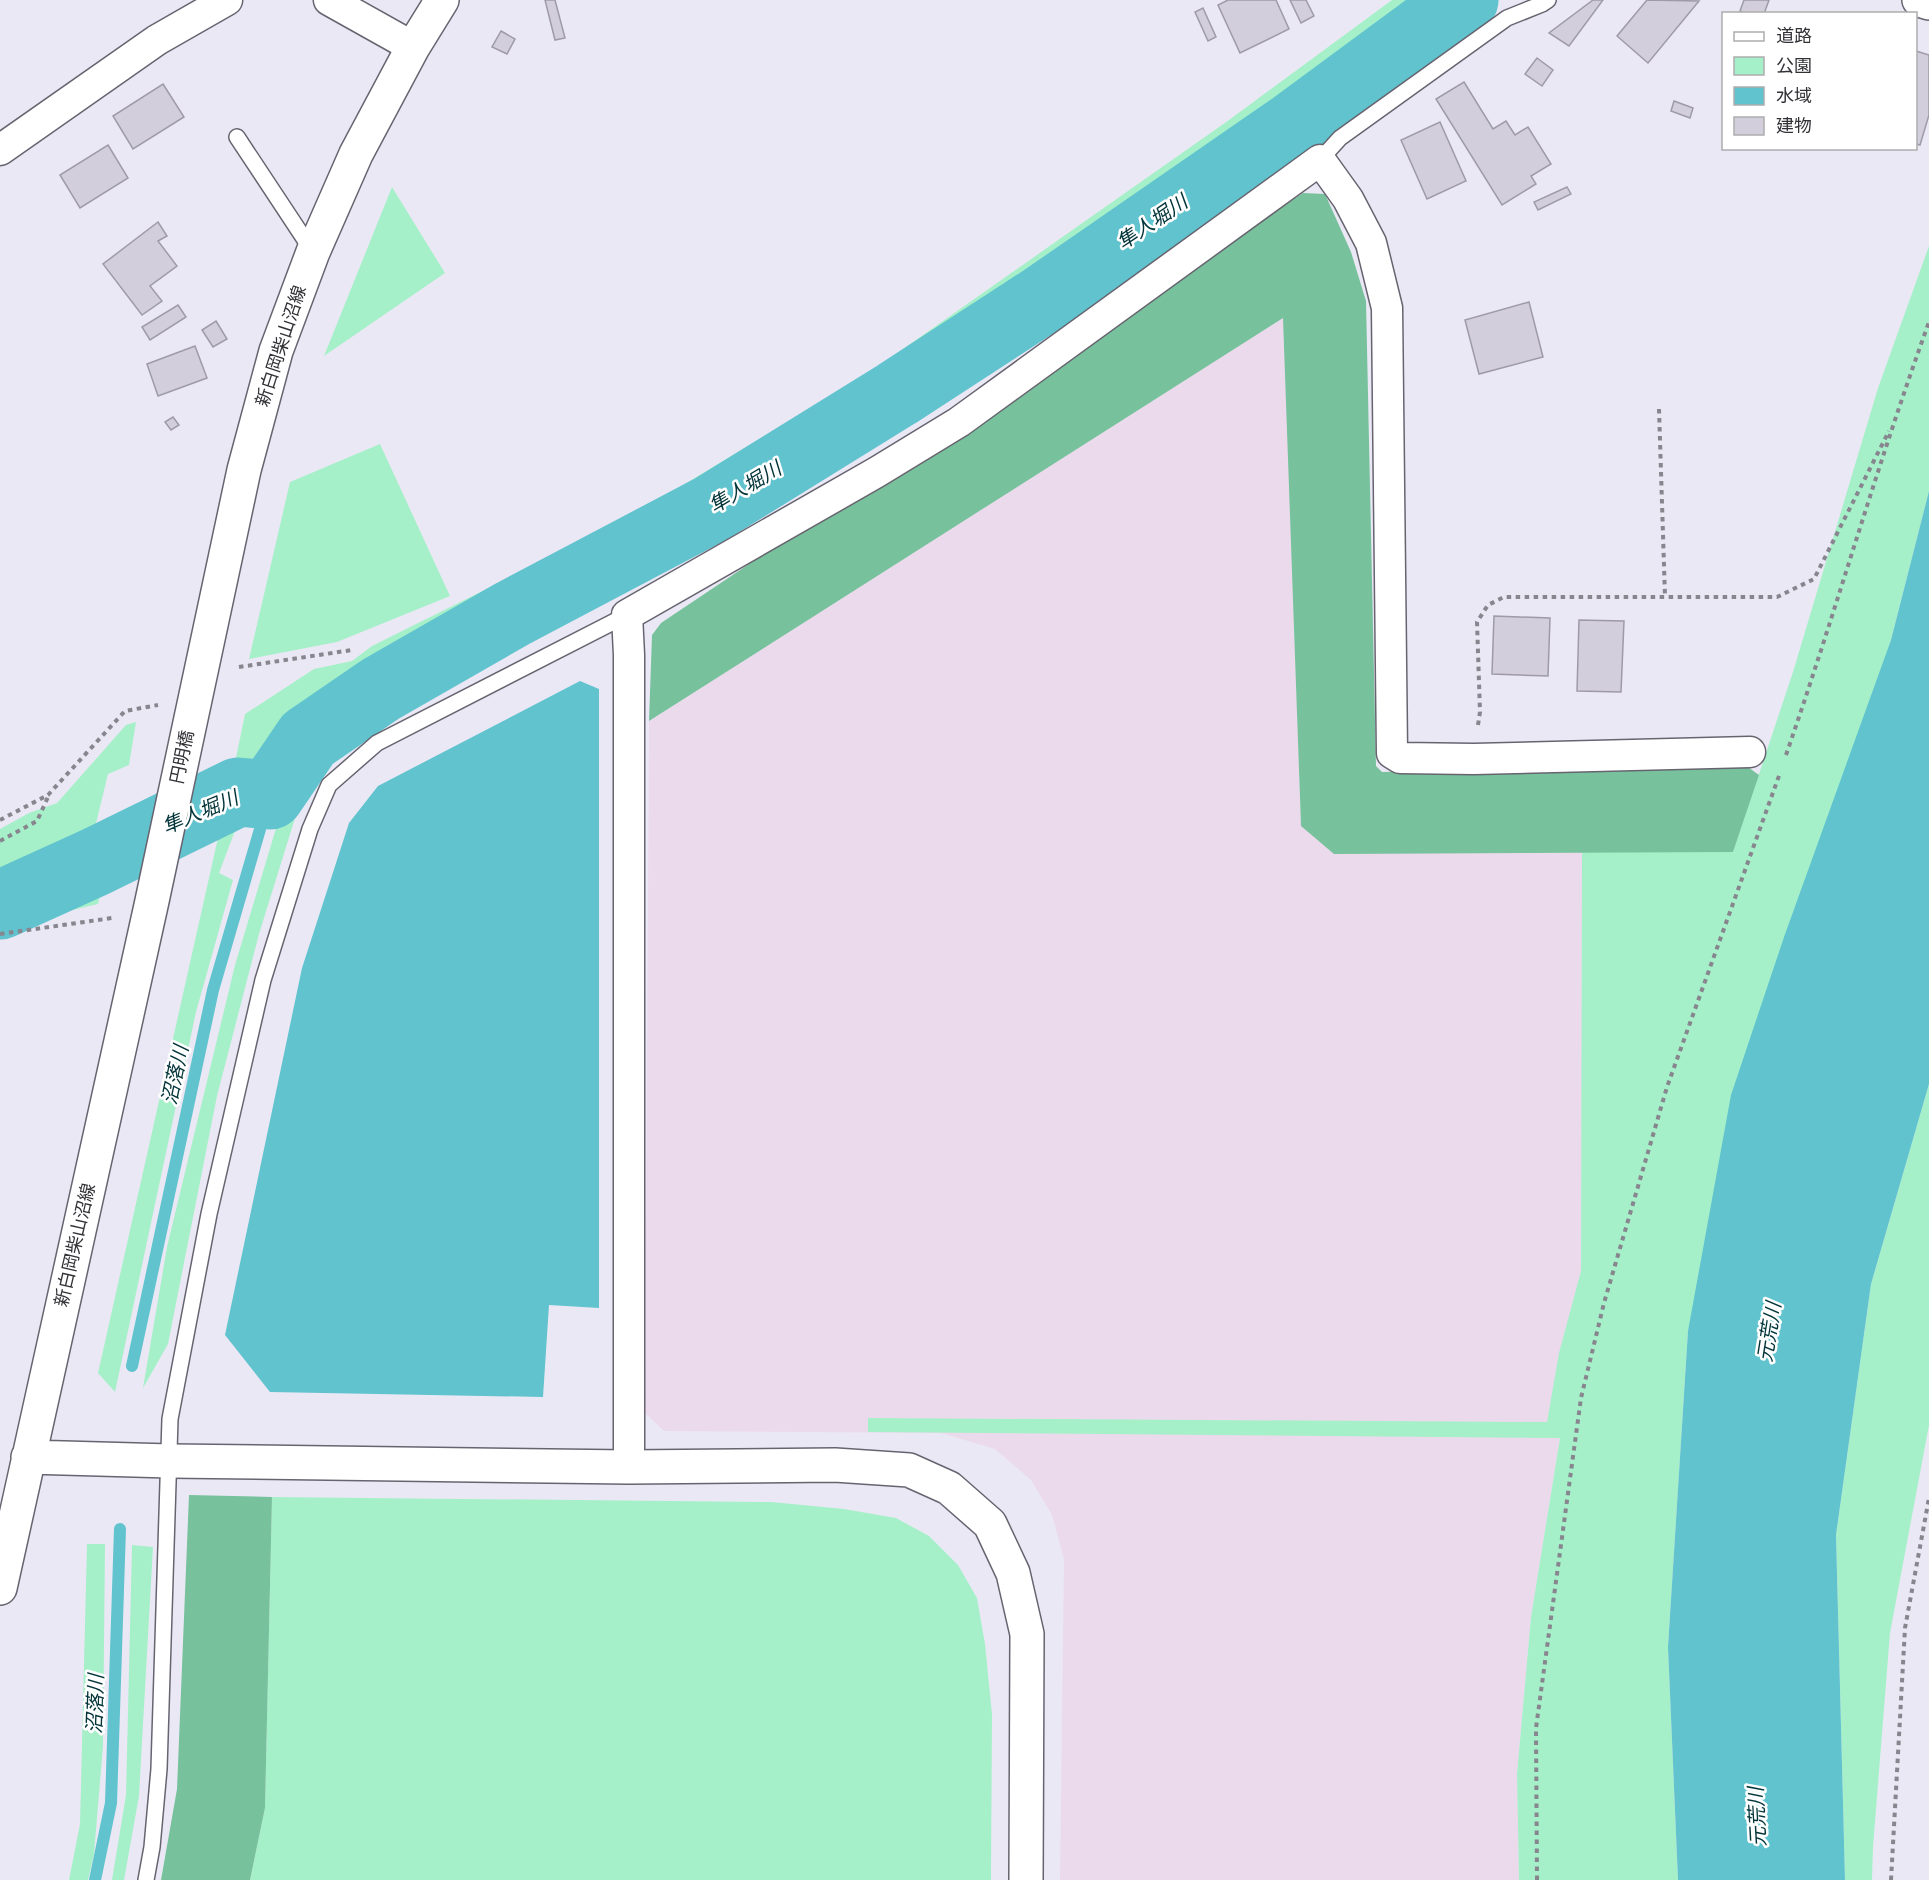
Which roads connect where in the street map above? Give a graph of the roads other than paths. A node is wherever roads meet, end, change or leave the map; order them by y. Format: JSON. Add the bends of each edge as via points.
{"nodes":[{"id":1,"x":227,"y":0,"type":"edge"},
{"id":2,"x":329,"y":0,"type":"edge"},
{"id":3,"x":442,"y":0,"type":"edge"},
{"id":4,"x":1548,"y":0,"type":"edge"},
{"id":5,"x":1919,"y":0,"type":"edge"},
{"id":6,"x":1929,"y":3,"type":"edge"},
{"id":7,"x":413,"y":47,"type":"junction"},
{"id":8,"x":237,"y":137,"type":"dead end"},
{"id":9,"x":0,"y":150,"type":"edge"},
{"id":10,"x":1320,"y":160,"type":"junction"},
{"id":11,"x":313,"y":252,"type":"junction"},
{"id":12,"x":627,"y":615,"type":"junction"},
{"id":13,"x":195,"y":696,"type":"joint"},
{"id":14,"x":1750,"y":752,"type":"dead end"},
{"id":15,"x":150,"y":907,"type":"joint"},
{"id":16,"x":28,"y":1457,"type":"junction"},
{"id":17,"x":170,"y":1461,"type":"junction"},
{"id":18,"x":629,"y":1467,"type":"junction"},
{"id":19,"x":0,"y":1588,"type":"edge"},
{"id":20,"x":146,"y":1880,"type":"edge"},
{"id":21,"x":1026,"y":1880,"type":"edge"}],
"edges":[{"from":1,"to":9,"type":"street","via":[[157,40]]},
{"from":2,"to":7,"type":"street"},
{"from":3,"to":7,"type":"street","name":"新白岡柴山沼線"},
{"from":4,"to":10,"type":"lane","via":[[1507,18],[1340,138]]},
{"from":5,"to":6,"type":"street"},
{"from":7,"to":11,"type":"street","name":"新白岡柴山沼線","via":[[356,154]]},
{"from":8,"to":11,"type":"lane"},
{"from":10,"to":12,"type":"street","via":[[959,422]]},
{"from":10,"to":14,"type":"street","via":[[1348,199],[1371,243],[1386,308],[1392,753],[1400,758],[1474,759]]},
{"from":11,"to":13,"type":"street","name":"新白岡柴山沼線","via":[[276,351],[244,470]]},
{"from":12,"to":17,"type":"lane","via":[[376,743],[329,785],[310,829],[263,980],[209,1214],[171,1419]]},
{"from":12,"to":18,"type":"street"},
{"from":13,"to":15,"type":"street","name":"円明橋"},
{"from":15,"to":16,"type":"street","name":"新白岡柴山沼線"},
{"from":16,"to":17,"type":"street"},
{"from":16,"to":19,"type":"street","name":"新白岡柴山沼線"},
{"from":17,"to":18,"type":"street"},
{"from":17,"to":20,"type":"lane","via":[[159,1769]]},
{"from":18,"to":21,"type":"street","via":[[836,1465],[909,1470],[949,1488],[990,1524],[1013,1573],[1028,1634]]}]}
